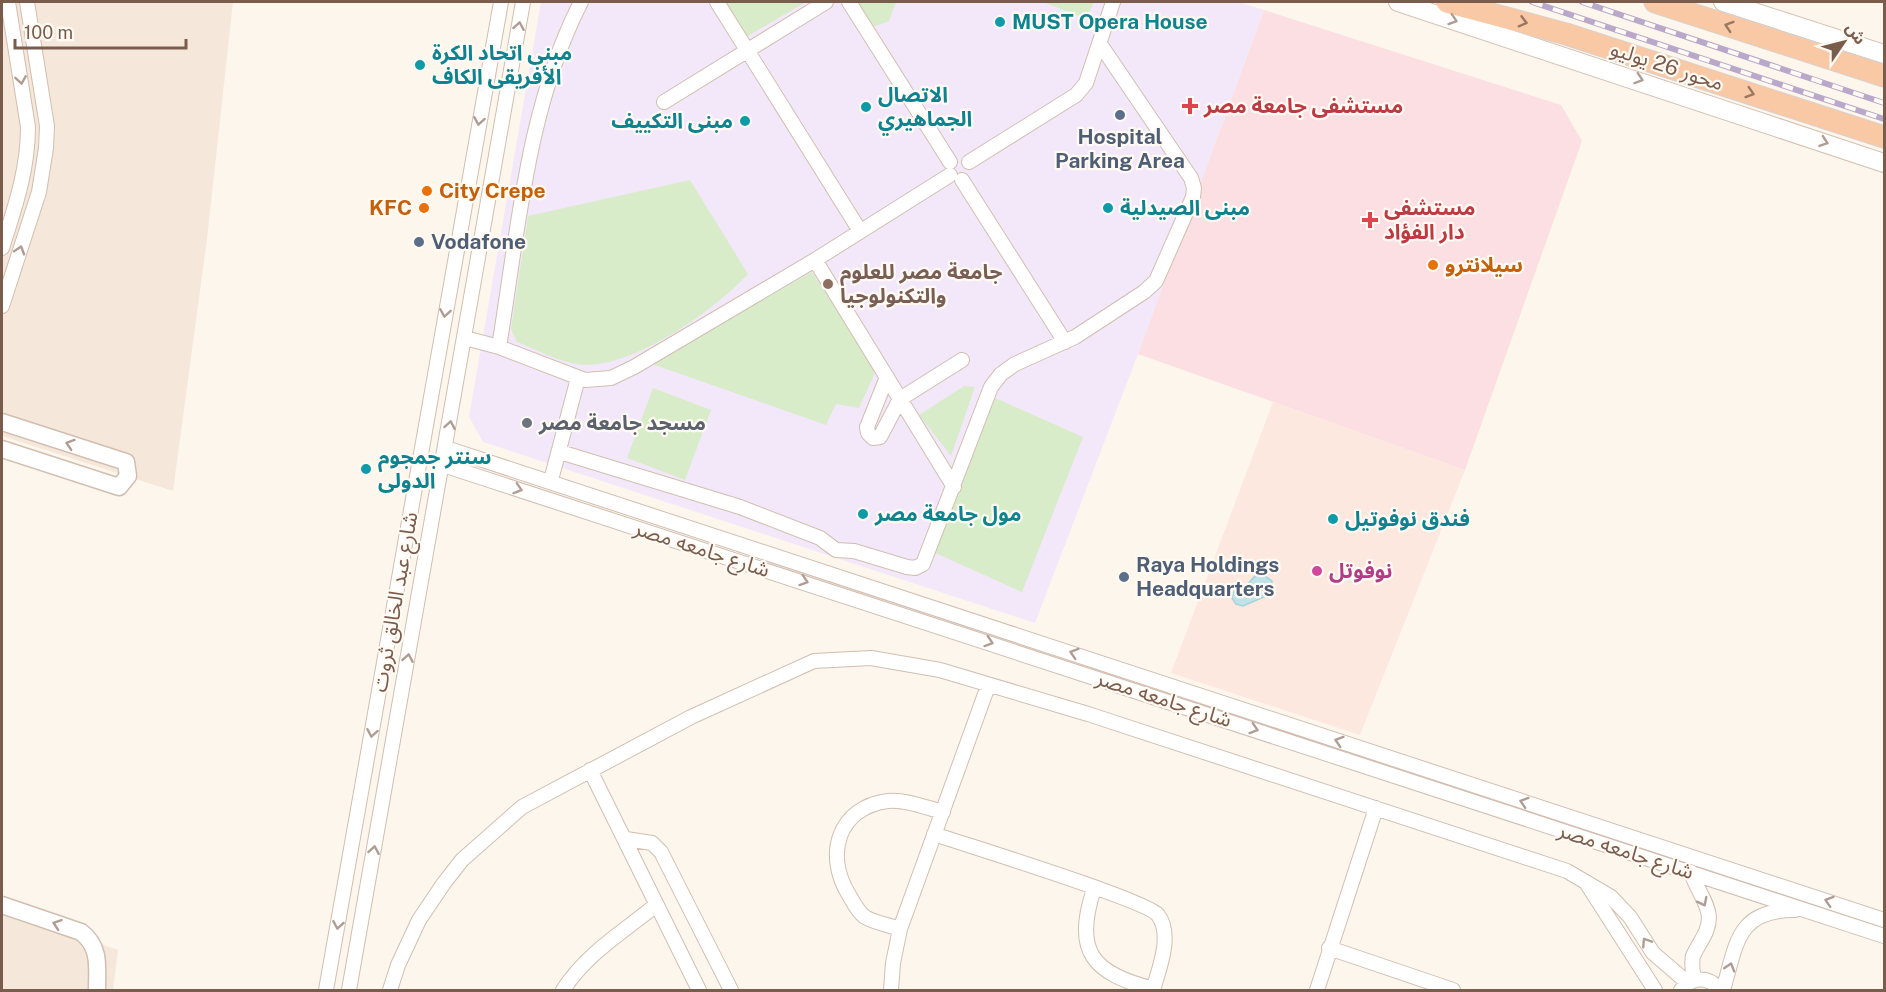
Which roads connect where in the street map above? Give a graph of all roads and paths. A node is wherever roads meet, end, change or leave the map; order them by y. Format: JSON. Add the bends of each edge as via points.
{"nodes":[{"id":1,"x":8,"y":2,"type":"edge"},
{"id":2,"x":27,"y":2,"type":"edge"},
{"id":3,"x":501,"y":2,"type":"edge"},
{"id":4,"x":523,"y":2,"type":"edge"},
{"id":5,"x":581,"y":2,"type":"edge"},
{"id":6,"x":717,"y":2,"type":"edge"},
{"id":7,"x":826,"y":2,"type":"edge"},
{"id":8,"x":849,"y":2,"type":"edge"},
{"id":9,"x":1113,"y":2,"type":"edge"},
{"id":10,"x":1398,"y":2,"type":"edge"},
{"id":11,"x":1447,"y":2,"type":"edge"},
{"id":12,"x":1655,"y":2,"type":"edge"},
{"id":13,"x":1724,"y":2,"type":"edge"},
{"id":14,"x":1100,"y":44,"type":"junction"},
{"id":15,"x":748,"y":50,"type":"junction"},
{"id":16,"x":1884,"y":54,"type":"edge"},
{"id":17,"x":1884,"y":76,"type":"edge"},
{"id":18,"x":664,"y":102,"type":"dead end"},
{"id":19,"x":1884,"y":137,"type":"edge"},
{"id":20,"x":1884,"y":163,"type":"edge"},
{"id":21,"x":954,"y":172,"type":"junction"},
{"id":22,"x":15,"y":207,"type":"junction"},
{"id":23,"x":33,"y":213,"type":"junction"},
{"id":24,"x":860,"y":231,"type":"junction"},
{"id":25,"x":2,"y":248,"type":"edge"},
{"id":26,"x":815,"y":260,"type":"junction"},
{"id":27,"x":2,"y":306,"type":"edge"},
{"id":28,"x":465,"y":338,"type":"junction"},
{"id":29,"x":1065,"y":342,"type":"junction"},
{"id":30,"x":499,"y":347,"type":"junction"},
{"id":31,"x":962,"y":360,"type":"dead end"},
{"id":32,"x":886,"y":377,"type":"junction"},
{"id":33,"x":578,"y":378,"type":"junction"},
{"id":34,"x":900,"y":399,"type":"junction"},
{"id":35,"x":2,"y":422,"type":"edge"},
{"id":36,"x":446,"y":448,"type":"junction"},
{"id":37,"x":2,"y":449,"type":"edge"},
{"id":38,"x":560,"y":452,"type":"junction"},
{"id":39,"x":443,"y":465,"type":"junction"},
{"id":40,"x":550,"y":480,"type":"junction"},
{"id":41,"x":954,"y":487,"type":"junction"},
{"id":42,"x":988,"y":686,"type":"junction"},
{"id":43,"x":590,"y":770,"type":"junction"},
{"id":44,"x":1376,"y":808,"type":"junction"},
{"id":45,"x":943,"y":812,"type":"junction"},
{"id":46,"x":934,"y":834,"type":"junction"},
{"id":47,"x":626,"y":839,"type":"junction"},
{"id":48,"x":1691,"y":872,"type":"junction"},
{"id":49,"x":1584,"y":880,"type":"junction"},
{"id":50,"x":1094,"y":888,"type":"junction"},
{"id":51,"x":2,"y":905,"type":"edge"},
{"id":52,"x":656,"y":905,"type":"junction"},
{"id":53,"x":1806,"y":910,"type":"junction"},
{"id":54,"x":1884,"y":920,"type":"edge"},
{"id":55,"x":900,"y":929,"type":"junction"},
{"id":56,"x":1884,"y":936,"type":"edge"},
{"id":57,"x":1329,"y":948,"type":"junction"},
{"id":58,"x":1688,"y":985,"type":"edge"},
{"id":59,"x":97,"y":990,"type":"edge"},
{"id":60,"x":326,"y":990,"type":"edge"},
{"id":61,"x":349,"y":990,"type":"edge"},
{"id":62,"x":390,"y":990,"type":"edge"},
{"id":63,"x":563,"y":990,"type":"edge"},
{"id":64,"x":699,"y":990,"type":"edge"},
{"id":65,"x":731,"y":990,"type":"edge"},
{"id":66,"x":891,"y":990,"type":"edge"},
{"id":67,"x":1154,"y":990,"type":"edge"},
{"id":68,"x":1317,"y":990,"type":"edge"},
{"id":69,"x":1453,"y":990,"type":"edge"},
{"id":70,"x":1655,"y":990,"type":"edge"},
{"id":71,"x":1721,"y":990,"type":"edge"}],
"edges":[{"from":1,"to":22,"type":"street","one_way":true,"via":[[28,127],[26,168]]},
{"from":2,"to":23,"type":"street","via":[[47,126],[42,182]]},
{"from":3,"to":60,"type":"street","name":"شارع عبد الخالق ثروت","one_way":true},
{"from":28,"to":4,"type":"street","name":"شارع عبد الخالق ثروت","one_way":true},
{"from":5,"to":30,"type":"street","via":[[558,55],[538,121]]},
{"from":6,"to":15,"type":"street"},
{"from":7,"to":15,"type":"street"},
{"from":8,"to":21,"type":"street"},
{"from":9,"to":14,"type":"street"},
{"from":10,"to":20,"type":"main road","one_way":true},
{"from":11,"to":19,"type":"highway","name":"محور 26 يوليو","one_way":true,"via":[[1566,34]]},
{"from":17,"to":12,"type":"highway","one_way":true},
{"from":13,"to":16,"type":"main road"},
{"from":14,"to":21,"type":"street","via":[[1086,83],[1076,95],[969,162],[962,157]]},
{"from":14,"to":29,"type":"street","via":[[1194,188],[1156,281]]},
{"from":15,"to":18,"type":"street"},
{"from":15,"to":24,"type":"street"},
{"from":21,"to":24,"type":"street"},
{"from":21,"to":29,"type":"street"},
{"from":22,"to":23,"type":"street"},
{"from":22,"to":25,"type":"street"},
{"from":27,"to":23,"type":"street","one_way":true},
{"from":24,"to":26,"type":"street"},
{"from":26,"to":32,"type":"street"},
{"from":26,"to":33,"type":"street","via":[[634,367],[602,380]]},
{"from":28,"to":30,"type":"street"},
{"from":36,"to":28,"type":"street","name":"شارع عبد الخالق ثروت","one_way":true},
{"from":29,"to":41,"type":"street","via":[[1015,364],[991,387]]},
{"from":30,"to":33,"type":"street"},
{"from":31,"to":34,"type":"street"},
{"from":32,"to":34,"type":"street"},
{"from":32,"to":34,"type":"street","via":[[867,427],[873,438],[884,433]]},
{"from":33,"to":38,"type":"street"},
{"from":34,"to":41,"type":"street"},
{"from":37,"to":35,"type":"street","one_way":true,"via":[[119,488],[128,476],[126,462]]},
{"from":36,"to":39,"type":"street","name":"شارع عبد الخالق ثروت"},
{"from":36,"to":40,"type":"street","name":"شارع جامعه مصر"},
{"from":38,"to":40,"type":"street"},
{"from":38,"to":41,"type":"street","via":[[740,507],[820,538],[836,550],[854,550],[915,568],[927,560]]},
{"from":39,"to":48,"type":"street","name":"شارع جامعه مصر","one_way":true},
{"from":61,"to":39,"type":"street","name":"شارع عبد الخالق ثروت","one_way":true},
{"from":54,"to":40,"type":"street","name":"شارع جامعه مصر","one_way":true},
{"from":42,"to":43,"type":"street","via":[[901,662],[871,658],[814,661],[690,717]]},
{"from":42,"to":44,"type":"street","via":[[1088,714]]},
{"from":42,"to":45,"type":"street"},
{"from":43,"to":47,"type":"street"},
{"from":43,"to":62,"type":"street","via":[[522,807],[462,860],[419,920]]},
{"from":44,"to":49,"type":"street"},
{"from":44,"to":57,"type":"street"},
{"from":45,"to":46,"type":"street"},
{"from":45,"to":55,"type":"street","via":[[891,800],[873,804],[846,823],[838,840],[838,872],[855,905],[865,916]]},
{"from":46,"to":50,"type":"street"},
{"from":46,"to":55,"type":"street"},
{"from":47,"to":52,"type":"street"},
{"from":47,"to":65,"type":"street","via":[[652,843],[661,852]]},
{"from":48,"to":53,"type":"street","name":"شارع جامعه مصر"},
{"from":48,"to":58,"type":"street","one_way":true,"via":[[1709,919],[1693,958]]},
{"from":58,"to":49,"type":"street","one_way":true,"via":[[1653,953],[1630,917],[1611,897]]},
{"from":49,"to":70,"type":"street"},
{"from":50,"to":67,"type":"street","via":[[1086,912],[1087,944],[1092,956],[1114,976]]},
{"from":50,"to":67,"type":"street","via":[[1158,915],[1165,941]]},
{"from":59,"to":51,"type":"street","one_way":true,"via":[[97,959],[89,938]]},
{"from":52,"to":63,"type":"street","via":[[604,944]]},
{"from":52,"to":64,"type":"street"},
{"from":53,"to":56,"type":"street","name":"شارع جامعه مصر"},
{"from":71,"to":53,"type":"street","one_way":true,"via":[[1744,926],[1781,910]]},
{"from":55,"to":66,"type":"street"},
{"from":57,"to":68,"type":"street"},
{"from":57,"to":69,"type":"street"},
{"from":58,"to":71,"type":"street","via":[[1707,980]]}]}
